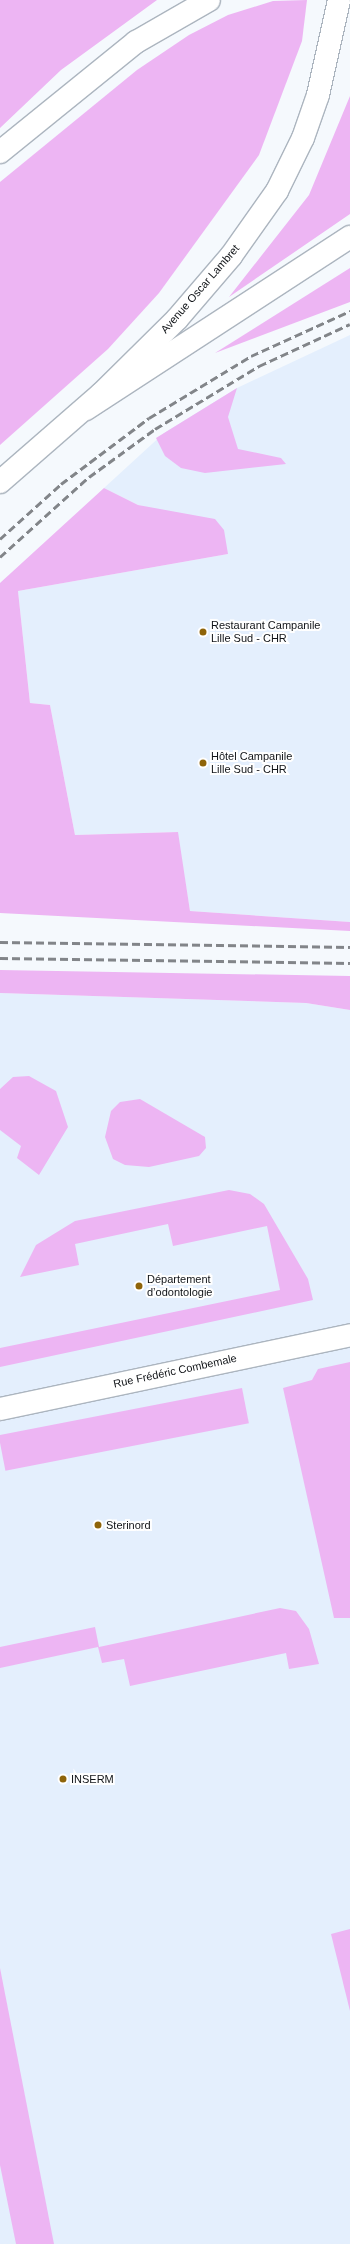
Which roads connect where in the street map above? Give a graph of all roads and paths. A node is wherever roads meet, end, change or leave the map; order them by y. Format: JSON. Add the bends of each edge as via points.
{"nodes":[{"id":1,"x":209,"y":0,"type":"edge"},
{"id":2,"x":339,"y":0,"type":"edge"},
{"id":3,"x":0,"y":152,"type":"edge"},
{"id":4,"x":350,"y":237,"type":"edge"},
{"id":5,"x":86,"y":409,"type":"junction"},
{"id":6,"x":0,"y":482,"type":"edge"},
{"id":7,"x":350,"y":1335,"type":"edge"},
{"id":8,"x":0,"y":1409,"type":"edge"}],
"edges":[{"from":1,"to":3,"type":"main road","via":[[136,42]]},
{"from":2,"to":5,"type":"main road","name":"Avenue Oscar Lambret","via":[[318,95],[303,138],[277,191],[231,256],[177,319]]},
{"from":4,"to":5,"type":"main road"},
{"from":5,"to":6,"type":"main road","name":"Avenue Oscar Lambret"},
{"from":7,"to":8,"type":"main road","name":"Rue Frédéric Combemale"}]}
